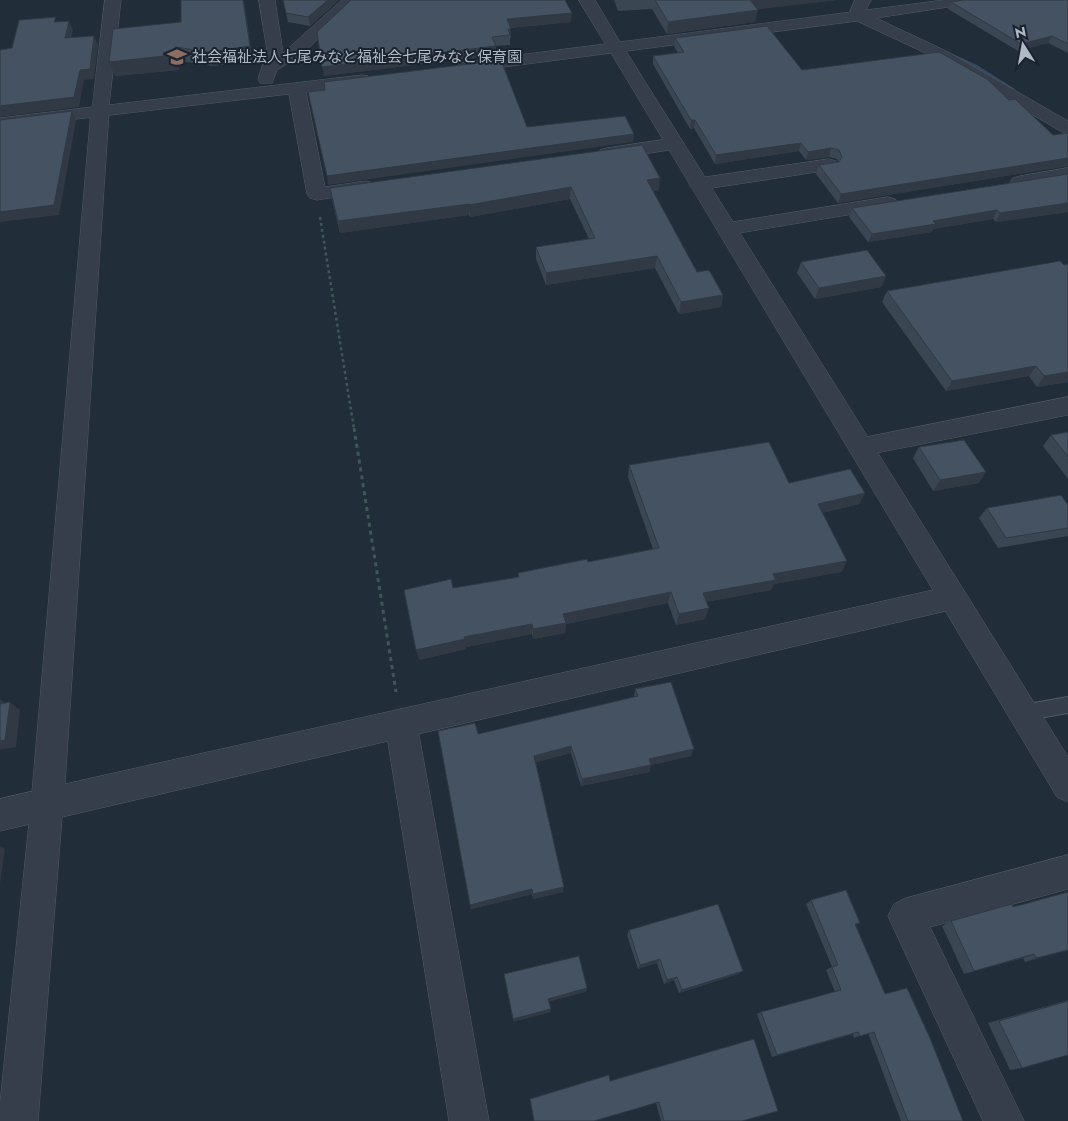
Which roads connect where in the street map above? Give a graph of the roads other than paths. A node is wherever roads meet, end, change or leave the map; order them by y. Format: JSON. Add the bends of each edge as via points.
{"nodes":[{"id":1,"x":113,"y":0,"type":"edge"},
{"id":2,"x":267,"y":0,"type":"edge"},
{"id":3,"x":351,"y":0,"type":"edge"},
{"id":4,"x":587,"y":0,"type":"edge"},
{"id":5,"x":968,"y":0,"type":"edge"},
{"id":6,"x":860,"y":8,"type":"edge"},
{"id":7,"x":616,"y":48,"type":"junction"},
{"id":8,"x":269,"y":68,"type":"junction"},
{"id":9,"x":450,"y":69,"type":"edge"},
{"id":10,"x":381,"y":77,"type":"edge"},
{"id":11,"x":297,"y":88,"type":"junction"},
{"id":12,"x":261,"y":92,"type":"junction"},
{"id":13,"x":100,"y":111,"type":"junction"},
{"id":14,"x":0,"y":123,"type":"edge"},
{"id":15,"x":1068,"y":128,"type":"edge"},
{"id":16,"x":675,"y":144,"type":"junction"},
{"id":17,"x":588,"y":156,"type":"edge"},
{"id":18,"x":829,"y":165,"type":"edge"},
{"id":19,"x":1068,"y":174,"type":"edge"},
{"id":20,"x":699,"y":184,"type":"junction"},
{"id":21,"x":384,"y":185,"type":"edge"},
{"id":22,"x":1000,"y":185,"type":"edge"},
{"id":23,"x":902,"y":201,"type":"edge"},
{"id":24,"x":727,"y":229,"type":"junction"},
{"id":25,"x":1068,"y":406,"type":"edge"},
{"id":26,"x":861,"y":447,"type":"junction"},
{"id":27,"x":952,"y":598,"type":"junction"},
{"id":28,"x":1068,"y":705,"type":"edge"},
{"id":29,"x":1022,"y":713,"type":"junction"},
{"id":30,"x":401,"y":724,"type":"junction"},
{"id":31,"x":1068,"y":786,"type":"edge"},
{"id":32,"x":47,"y":804,"type":"junction"},
{"id":33,"x":0,"y":815,"type":"edge"},
{"id":34,"x":1068,"y":872,"type":"edge"},
{"id":35,"x":18,"y":1121,"type":"edge"},
{"id":36,"x":468,"y":1121,"type":"edge"},
{"id":37,"x":1004,"y":1121,"type":"edge"}],
"edges":[{"from":1,"to":13,"type":"street"},
{"from":2,"to":8,"type":"street","via":[[275,51]]},
{"from":3,"to":8,"type":"street","via":[[295,52]]},
{"from":4,"to":7,"type":"street"},
{"from":5,"to":6,"type":"street","via":[[942,5]]},
{"from":6,"to":7,"type":"street"},
{"from":6,"to":15,"type":"street"},
{"from":7,"to":9,"type":"street"},
{"from":7,"to":16,"type":"street"},
{"from":8,"to":12,"type":"street"},
{"from":10,"to":11,"type":"street"},
{"from":11,"to":12,"type":"street"},
{"from":11,"to":21,"type":"street","via":[[317,194]]},
{"from":12,"to":13,"type":"street"},
{"from":13,"to":14,"type":"street"},
{"from":13,"to":32,"type":"street"},
{"from":16,"to":17,"type":"street"},
{"from":16,"to":20,"type":"street"},
{"from":18,"to":20,"type":"street"},
{"from":19,"to":22,"type":"street"},
{"from":20,"to":24,"type":"street"},
{"from":23,"to":24,"type":"street"},
{"from":24,"to":26,"type":"street"},
{"from":25,"to":26,"type":"street"},
{"from":26,"to":27,"type":"street"},
{"from":27,"to":29,"type":"street"},
{"from":27,"to":30,"type":"street"},
{"from":28,"to":29,"type":"lane"},
{"from":29,"to":31,"type":"street"},
{"from":30,"to":32,"type":"street"},
{"from":30,"to":36,"type":"street"},
{"from":32,"to":33,"type":"street"},
{"from":32,"to":35,"type":"street"},
{"from":34,"to":37,"type":"street","via":[[906,916]]}]}
